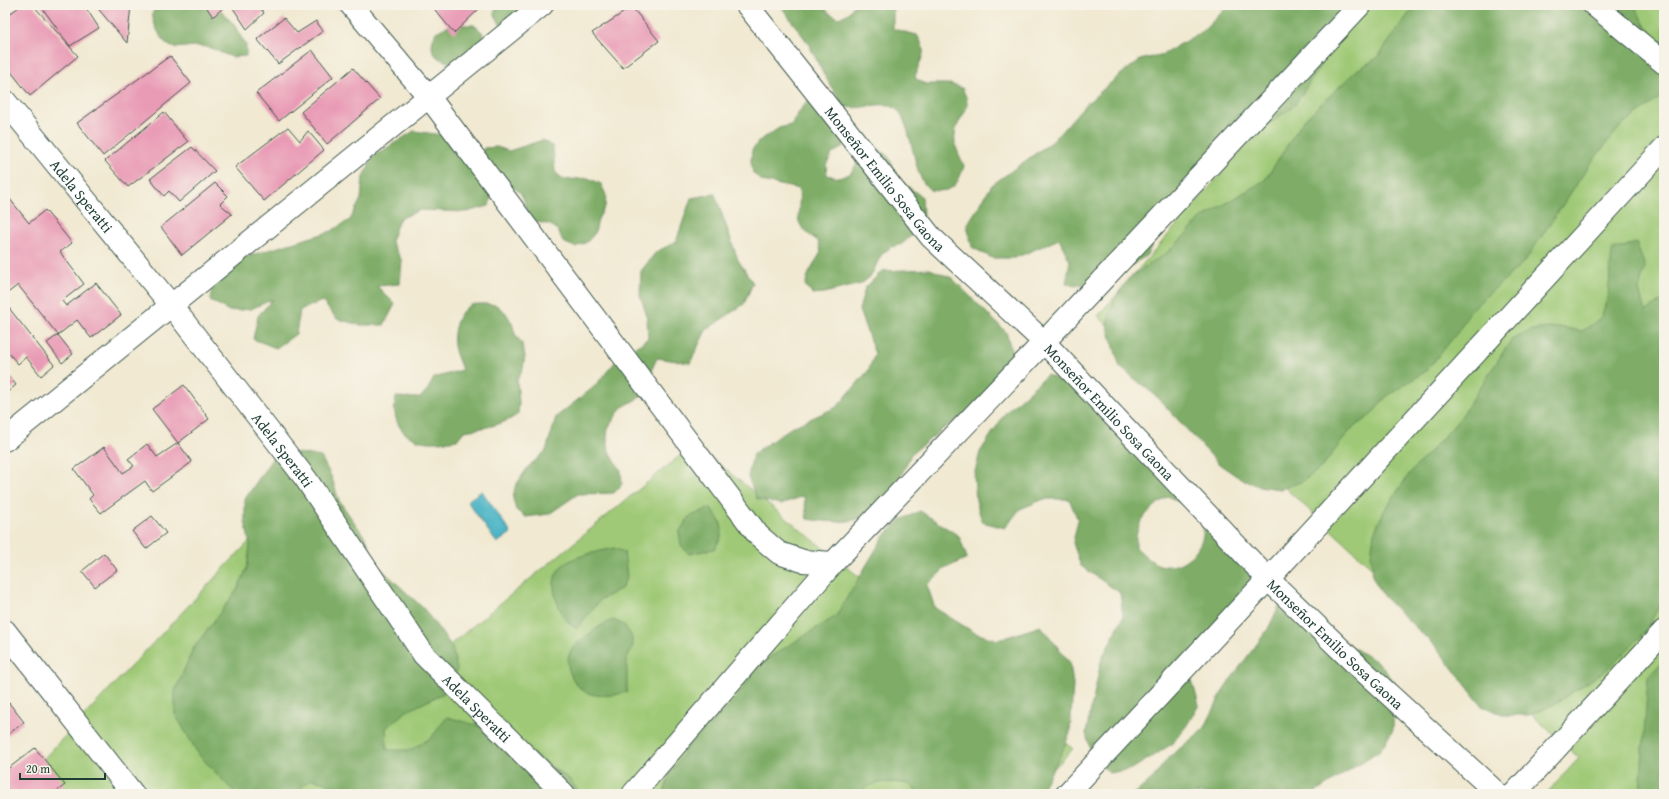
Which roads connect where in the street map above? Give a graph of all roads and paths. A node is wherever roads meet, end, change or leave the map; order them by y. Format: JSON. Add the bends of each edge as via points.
{"nodes":[{"id":1,"x":351,"y":5,"type":"edge"},
{"id":2,"x":542,"y":5,"type":"edge"},
{"id":3,"x":747,"y":5,"type":"edge"},
{"id":4,"x":1360,"y":5,"type":"edge"},
{"id":5,"x":1594,"y":5,"type":"edge"},
{"id":6,"x":1664,"y":63,"type":"edge"},
{"id":7,"x":429,"y":97,"type":"junction"},
{"id":8,"x":5,"y":101,"type":"edge"},
{"id":9,"x":1664,"y":148,"type":"edge"},
{"id":10,"x":171,"y":305,"type":"junction"},
{"id":11,"x":1044,"y":342,"type":"junction"},
{"id":12,"x":5,"y":440,"type":"edge"},
{"id":13,"x":833,"y":563,"type":"junction"},
{"id":14,"x":1268,"y":579,"type":"junction"},
{"id":15,"x":5,"y":631,"type":"edge"},
{"id":16,"x":1664,"y":631,"type":"edge"},
{"id":17,"x":133,"y":794,"type":"edge"},
{"id":18,"x":564,"y":794,"type":"edge"},
{"id":19,"x":633,"y":794,"type":"edge"},
{"id":20,"x":1067,"y":794,"type":"edge"},
{"id":21,"x":1498,"y":794,"type":"edge"},
{"id":22,"x":1514,"y":794,"type":"edge"}],
"edges":[{"from":1,"to":7,"type":"street"},
{"from":2,"to":7,"type":"street"},
{"from":3,"to":11,"type":"street","name":"Monseñor Emilio Sosa Gaona","via":[[931,237]]},
{"from":4,"to":11,"type":"street"},
{"from":5,"to":6,"type":"street"},
{"from":7,"to":10,"type":"street"},
{"from":7,"to":13,"type":"street","via":[[758,535],[779,553],[803,561]]},
{"from":8,"to":10,"type":"street","name":"Adela Speratti"},
{"from":9,"to":14,"type":"street"},
{"from":10,"to":12,"type":"street"},
{"from":10,"to":18,"type":"street","name":"Adela Speratti","via":[[306,479],[424,655]]},
{"from":11,"to":13,"type":"street"},
{"from":11,"to":14,"type":"street","name":"Monseñor Emilio Sosa Gaona"},
{"from":13,"to":19,"type":"street"},
{"from":14,"to":20,"type":"street"},
{"from":14,"to":21,"type":"street","name":"Monseñor Emilio Sosa Gaona","via":[[1359,667]]},
{"from":15,"to":17,"type":"street"},
{"from":16,"to":22,"type":"street"}]}
